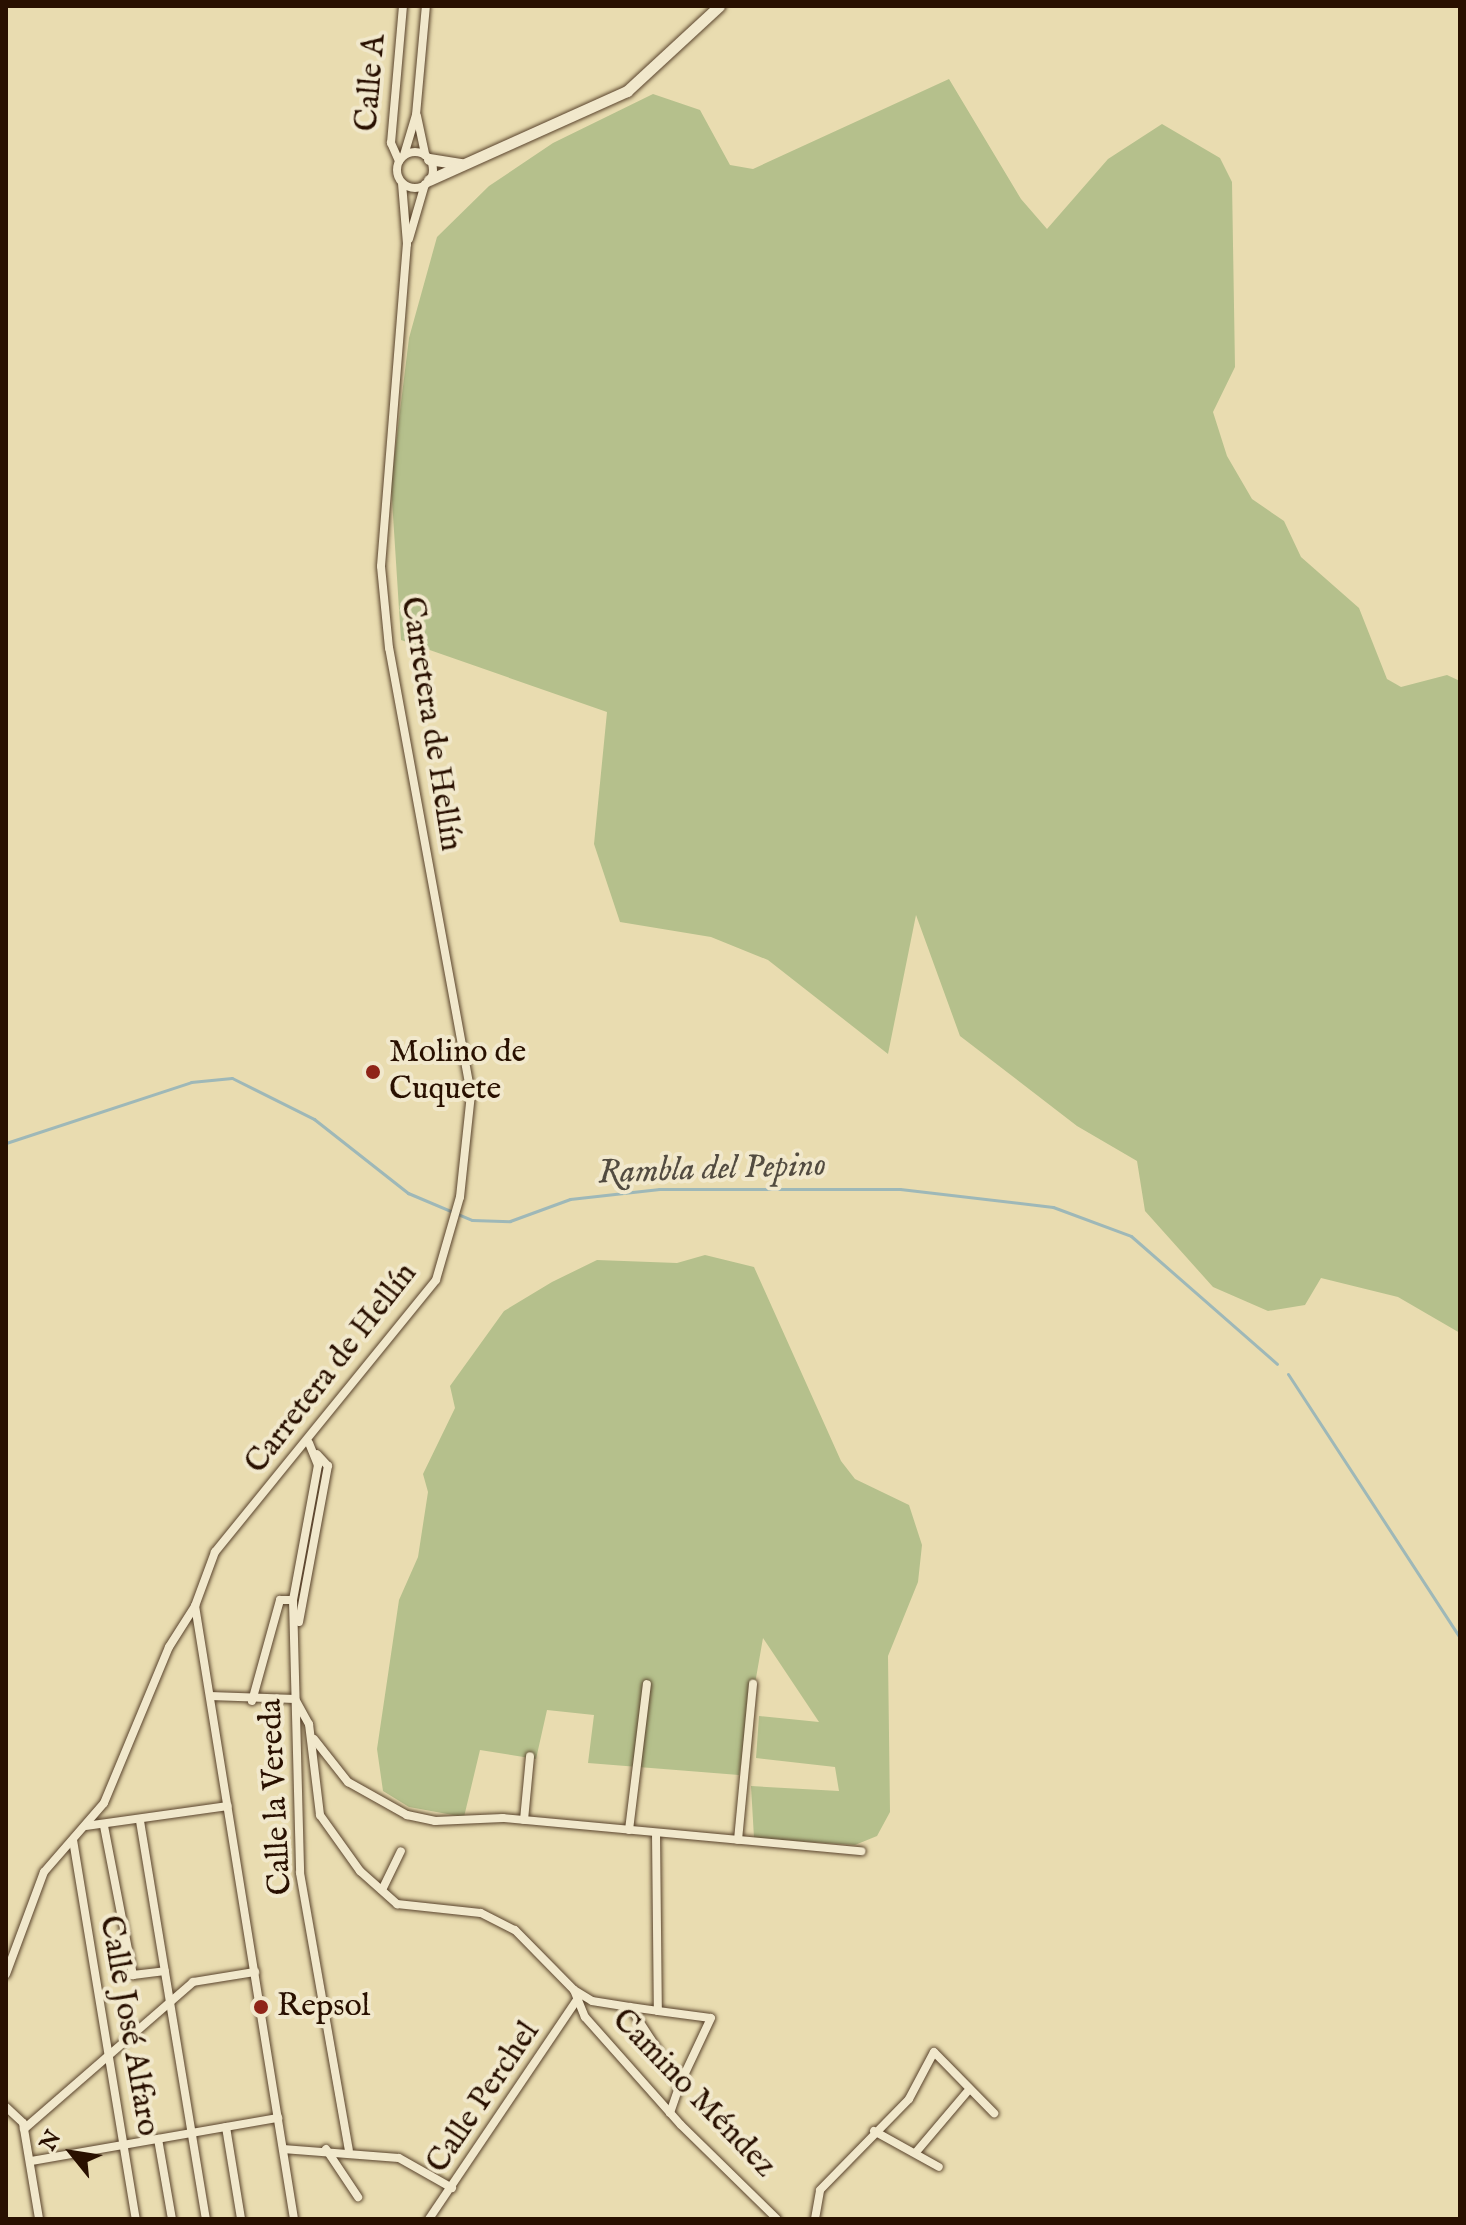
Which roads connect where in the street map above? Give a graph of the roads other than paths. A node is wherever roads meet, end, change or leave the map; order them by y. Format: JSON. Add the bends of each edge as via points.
{"nodes":[{"id":1,"x":403,"y":6,"type":"edge"},
{"id":2,"x":426,"y":6,"type":"edge"},
{"id":3,"x":719,"y":6,"type":"edge"},
{"id":4,"x":416,"y":115,"type":"junction"},
{"id":5,"x":427,"y":157,"type":"junction"},
{"id":6,"x":402,"y":158,"type":"junction"},
{"id":7,"x":463,"y":164,"type":"junction"},
{"id":8,"x":427,"y":182,"type":"junction"},
{"id":9,"x":402,"y":183,"type":"junction"},
{"id":10,"x":407,"y":244,"type":"junction"},
{"id":11,"x":309,"y":1443,"type":"junction"},
{"id":12,"x":317,"y":1454,"type":"junction"},
{"id":13,"x":293,"y":1600,"type":"junction"},
{"id":14,"x":195,"y":1606,"type":"junction"},
{"id":15,"x":296,"y":1634,"type":"junction"},
{"id":16,"x":647,"y":1684,"type":"dead end"},
{"id":17,"x":753,"y":1684,"type":"dead end"},
{"id":18,"x":210,"y":1696,"type":"junction"},
{"id":19,"x":295,"y":1699,"type":"junction"},
{"id":20,"x":252,"y":1701,"type":"junction"},
{"id":21,"x":310,"y":1731,"type":"junction"},
{"id":22,"x":530,"y":1756,"type":"dead end"},
{"id":23,"x":228,"y":1806,"type":"junction"},
{"id":24,"x":524,"y":1820,"type":"junction"},
{"id":25,"x":140,"y":1821,"type":"junction"},
{"id":26,"x":86,"y":1826,"type":"junction"},
{"id":27,"x":104,"y":1826,"type":"junction"},
{"id":28,"x":629,"y":1830,"type":"junction"},
{"id":29,"x":656,"y":1833,"type":"junction"},
{"id":30,"x":73,"y":1840,"type":"junction"},
{"id":31,"x":738,"y":1840,"type":"junction"},
{"id":32,"x":401,"y":1851,"type":"dead end"},
{"id":33,"x":861,"y":1851,"type":"dead end"},
{"id":34,"x":382,"y":1890,"type":"junction"},
{"id":35,"x":165,"y":1971,"type":"junction"},
{"id":36,"x":255,"y":1972,"type":"junction"},
{"id":37,"x":6,"y":1974,"type":"edge"},
{"id":38,"x":574,"y":1990,"type":"junction"},
{"id":39,"x":576,"y":2001,"type":"junction"},
{"id":40,"x":172,"y":2002,"type":"junction"},
{"id":41,"x":630,"y":2007,"type":"junction"},
{"id":42,"x":658,"y":2011,"type":"junction"},
{"id":43,"x":109,"y":2056,"type":"junction"},
{"id":44,"x":680,"y":2084,"type":"junction"},
{"id":45,"x":967,"y":2092,"type":"junction"},
{"id":46,"x":6,"y":2107,"type":"edge"},
{"id":47,"x":670,"y":2113,"type":"junction"},
{"id":48,"x":994,"y":2113,"type":"dead end"},
{"id":49,"x":278,"y":2118,"type":"junction"},
{"id":50,"x":226,"y":2127,"type":"junction"},
{"id":51,"x":24,"y":2129,"type":"junction"},
{"id":52,"x":874,"y":2131,"type":"junction"},
{"id":53,"x":190,"y":2133,"type":"junction"},
{"id":54,"x":158,"y":2139,"type":"junction"},
{"id":55,"x":124,"y":2145,"type":"junction"},
{"id":56,"x":283,"y":2149,"type":"junction"},
{"id":57,"x":326,"y":2149,"type":"junction"},
{"id":58,"x":349,"y":2150,"type":"junction"},
{"id":59,"x":917,"y":2151,"type":"junction"},
{"id":60,"x":31,"y":2161,"type":"junction"},
{"id":61,"x":939,"y":2167,"type":"dead end"},
{"id":62,"x":452,"y":2188,"type":"junction"},
{"id":63,"x":358,"y":2197,"type":"dead end"},
{"id":64,"x":39,"y":2219,"type":"edge"},
{"id":65,"x":136,"y":2219,"type":"edge"},
{"id":66,"x":172,"y":2219,"type":"edge"},
{"id":67,"x":206,"y":2219,"type":"edge"},
{"id":68,"x":241,"y":2219,"type":"edge"},
{"id":69,"x":294,"y":2219,"type":"edge"},
{"id":70,"x":429,"y":2219,"type":"edge"},
{"id":71,"x":777,"y":2219,"type":"edge"},
{"id":72,"x":815,"y":2219,"type":"edge"}],
"edges":[{"from":1,"to":6,"type":"street","name":"Calle A","via":[[391,150]]},
{"from":2,"to":4,"type":"street","name":"Carretera de Hellín"},
{"from":3,"to":7,"type":"street","via":[[627,91]]},
{"from":4,"to":5,"type":"street","name":"Carretera de Hellín"},
{"from":4,"to":6,"type":"street","name":"Carretera de Hellín"},
{"from":5,"to":6,"type":"street"},
{"from":5,"to":7,"type":"street"},
{"from":5,"to":8,"type":"street","name":"Carretera de Hellín"},
{"from":6,"to":9,"type":"street","name":"Carretera de Hellín"},
{"from":7,"to":8,"type":"street"},
{"from":8,"to":9,"type":"street"},
{"from":8,"to":10,"type":"street","name":"Carretera de Hellín"},
{"from":9,"to":10,"type":"street","name":"Carretera de Hellín"},
{"from":10,"to":11,"type":"street","name":"Carretera de Hellín","via":[[381,566],[389,648],[471,1094],[460,1197],[436,1280]]},
{"from":11,"to":12,"type":"street"},
{"from":11,"to":14,"type":"street","name":"Carretera de Hellín","via":[[215,1552]]},
{"from":12,"to":13,"type":"street","name":"Calle la Vereda"},
{"from":12,"to":15,"type":"street","via":[[328,1466]]},
{"from":13,"to":15,"type":"street","name":"Calle la Vereda"},
{"from":13,"to":20,"type":"street","via":[[280,1600]]},
{"from":14,"to":18,"type":"street","name":"Carretera de Hellín"},
{"from":14,"to":26,"type":"street","via":[[169,1647],[104,1803]]},
{"from":15,"to":19,"type":"street","name":"Calle la Vereda"},
{"from":16,"to":28,"type":"street"},
{"from":17,"to":31,"type":"street"},
{"from":18,"to":20,"type":"street"},
{"from":18,"to":23,"type":"street","name":"Carretera de Hellín"},
{"from":19,"to":20,"type":"street"},
{"from":19,"to":21,"type":"street"},
{"from":19,"to":58,"type":"street","name":"Calle la Vereda","via":[[300,1873]]},
{"from":21,"to":24,"type":"street","via":[[338,1773],[407,1815]]},
{"from":21,"to":34,"type":"street","via":[[320,1815]]},
{"from":22,"to":24,"type":"street"},
{"from":23,"to":25,"type":"street"},
{"from":23,"to":36,"type":"street","name":"Carretera de Hellín"},
{"from":24,"to":28,"type":"street"},
{"from":25,"to":27,"type":"street"},
{"from":25,"to":35,"type":"street"},
{"from":26,"to":27,"type":"street"},
{"from":26,"to":30,"type":"street"},
{"from":27,"to":35,"type":"street","via":[[133,1975]]},
{"from":28,"to":29,"type":"street"},
{"from":29,"to":31,"type":"street"},
{"from":29,"to":42,"type":"street"},
{"from":30,"to":37,"type":"street","via":[[44,1872]]},
{"from":30,"to":43,"type":"street","name":"Calle José Alfaro"},
{"from":31,"to":33,"type":"street"},
{"from":32,"to":34,"type":"street"},
{"from":34,"to":38,"type":"street","via":[[418,1912],[497,1920]]},
{"from":35,"to":40,"type":"street"},
{"from":36,"to":40,"type":"street","via":[[193,1982]]},
{"from":36,"to":49,"type":"street","name":"Carretera de Hellín"},
{"from":38,"to":39,"type":"street"},
{"from":38,"to":41,"type":"street","via":[[592,2001]]},
{"from":39,"to":47,"type":"street","name":"Camino Méndez"},
{"from":39,"to":62,"type":"street","name":"Calle Perchel"},
{"from":40,"to":43,"type":"street"},
{"from":40,"to":53,"type":"street"},
{"from":41,"to":42,"type":"street"},
{"from":41,"to":44,"type":"street"},
{"from":42,"to":44,"type":"street","via":[[711,2018]]},
{"from":43,"to":51,"type":"street"},
{"from":43,"to":55,"type":"street","name":"Calle José Alfaro"},
{"from":44,"to":47,"type":"street"},
{"from":45,"to":48,"type":"street"},
{"from":45,"to":52,"type":"street","via":[[934,2052],[920,2085]]},
{"from":45,"to":59,"type":"street"},
{"from":46,"to":51,"type":"street"},
{"from":47,"to":71,"type":"street","name":"Camino Méndez"},
{"from":49,"to":50,"type":"street"},
{"from":49,"to":56,"type":"street","name":"Carretera de Hellín"},
{"from":50,"to":53,"type":"street"},
{"from":50,"to":68,"type":"street"},
{"from":51,"to":60,"type":"street"},
{"from":52,"to":59,"type":"street"},
{"from":52,"to":72,"type":"street","via":[[820,2190]]},
{"from":53,"to":54,"type":"street"},
{"from":53,"to":67,"type":"street"},
{"from":54,"to":55,"type":"street"},
{"from":54,"to":66,"type":"street"},
{"from":55,"to":60,"type":"street"},
{"from":55,"to":65,"type":"street","name":"Calle José Alfaro"},
{"from":56,"to":57,"type":"street"},
{"from":56,"to":69,"type":"street","name":"Carretera de Hellín"},
{"from":57,"to":58,"type":"street"},
{"from":57,"to":63,"type":"street"},
{"from":58,"to":62,"type":"street","via":[[399,2158]]},
{"from":59,"to":61,"type":"street"},
{"from":60,"to":64,"type":"street"},
{"from":62,"to":70,"type":"street","name":"Calle Perchel"}]}
